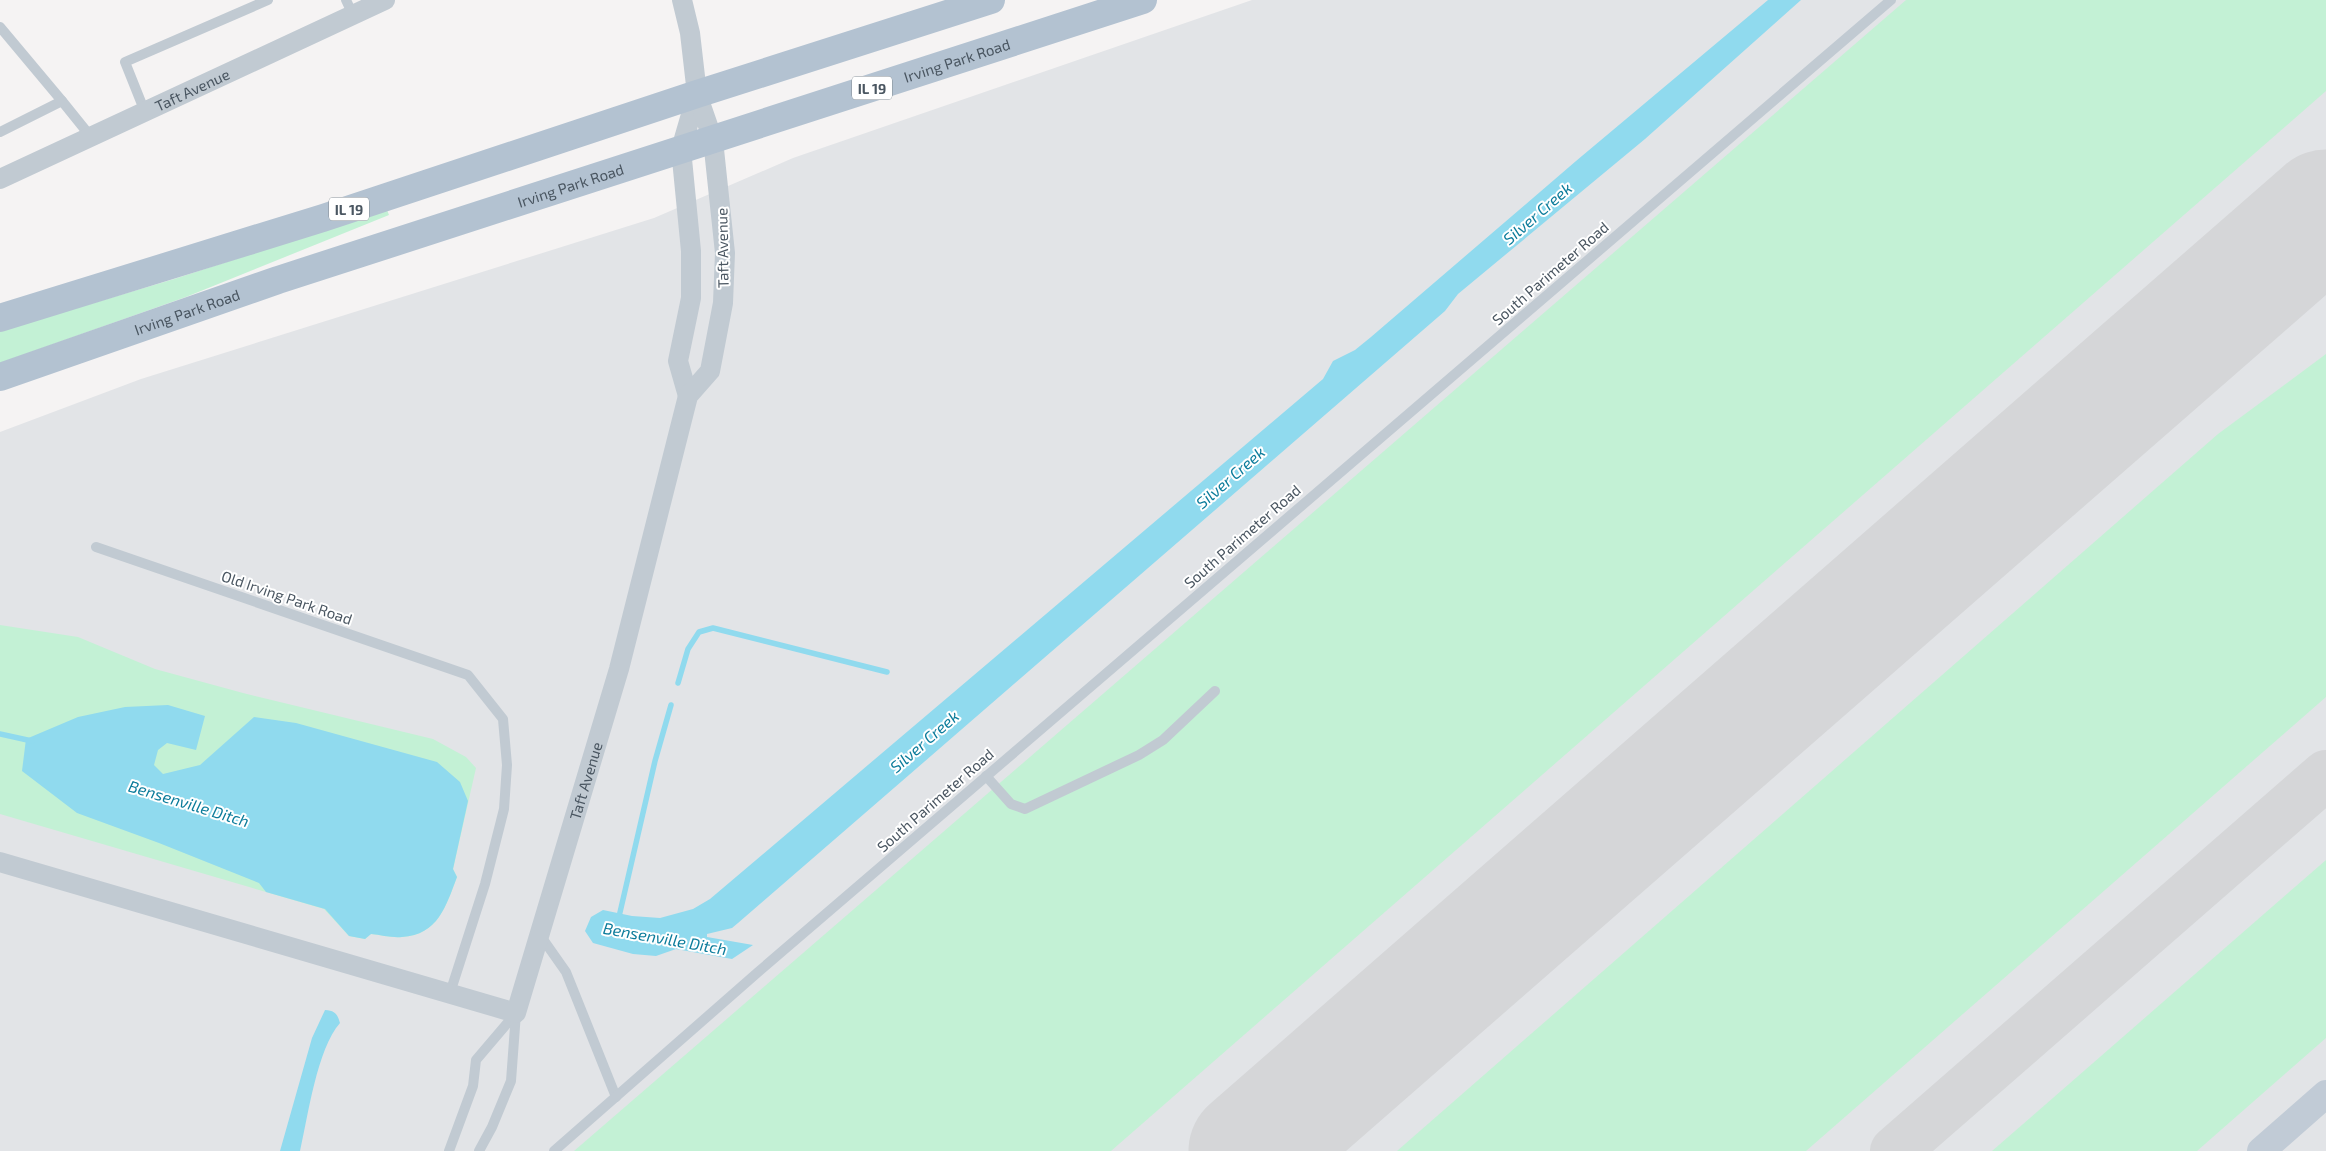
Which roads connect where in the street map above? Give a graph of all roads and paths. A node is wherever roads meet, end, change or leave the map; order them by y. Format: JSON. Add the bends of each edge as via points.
{"nodes":[{"id":1,"x":268,"y":0,"type":"edge"},
{"id":2,"x":385,"y":0,"type":"edge"},
{"id":3,"x":682,"y":0,"type":"edge"},
{"id":4,"x":991,"y":0,"type":"edge"},
{"id":5,"x":1143,"y":0,"type":"edge"},
{"id":6,"x":1891,"y":0,"type":"edge"},
{"id":7,"x":350,"y":7,"type":"edge"},
{"id":8,"x":0,"y":27,"type":"edge"},
{"id":9,"x":697,"y":94,"type":"junction"},
{"id":10,"x":62,"y":101,"type":"junction"},
{"id":11,"x":145,"y":112,"type":"junction"},
{"id":12,"x":0,"y":132,"type":"edge"},
{"id":13,"x":91,"y":137,"type":"junction"},
{"id":14,"x":713,"y":140,"type":"junction"},
{"id":15,"x":682,"y":149,"type":"junction"},
{"id":16,"x":0,"y":179,"type":"edge"},
{"id":17,"x":0,"y":318,"type":"edge"},
{"id":18,"x":0,"y":376,"type":"edge"},
{"id":19,"x":688,"y":396,"type":"junction"},
{"id":20,"x":96,"y":547,"type":"dead end"},
{"id":21,"x":1216,"y":691,"type":"dead end"},
{"id":22,"x":986,"y":776,"type":"junction"},
{"id":23,"x":0,"y":862,"type":"edge"},
{"id":24,"x":539,"y":934,"type":"junction"},
{"id":25,"x":450,"y":993,"type":"junction"},
{"id":26,"x":516,"y":1013,"type":"junction"},
{"id":27,"x":2326,"y":1094,"type":"edge"},
{"id":28,"x":616,"y":1097,"type":"junction"},
{"id":29,"x":449,"y":1151,"type":"edge"},
{"id":30,"x":480,"y":1151,"type":"edge"},
{"id":31,"x":554,"y":1151,"type":"edge"},
{"id":32,"x":2261,"y":1151,"type":"edge"}],
"edges":[{"from":1,"to":11,"type":"lane","via":[[125,62]]},
{"from":2,"to":7,"type":"street","name":"Taft Avenue"},
{"from":3,"to":9,"type":"street","name":"Taft Avenue","via":[[690,33]]},
{"from":4,"to":9,"type":"main road","number":"IL 19"},
{"from":5,"to":14,"type":"main road","name":"Irving Park Road","number":"IL 19"},
{"from":6,"to":22,"type":"lane","name":"South Parimeter Road"},
{"from":7,"to":11,"type":"street","name":"Taft Avenue"},
{"from":8,"to":10,"type":"lane"},
{"from":9,"to":14,"type":"street","name":"Taft Avenue"},
{"from":9,"to":15,"type":"street","name":"Taft Avenue"},
{"from":9,"to":17,"type":"main road","number":"IL 19","via":[[333,215]]},
{"from":10,"to":12,"type":"lane"},
{"from":10,"to":13,"type":"lane"},
{"from":11,"to":13,"type":"street","name":"Taft Avenue"},
{"from":13,"to":16,"type":"street","name":"Taft Avenue"},
{"from":14,"to":15,"type":"main road","name":"Irving Park Road","number":"IL 19"},
{"from":14,"to":19,"type":"street","name":"Taft Avenue","via":[[725,253],[723,303],[710,371]]},
{"from":15,"to":18,"type":"main road","name":"Irving Park Road","number":"IL 19","via":[[260,286]]},
{"from":15,"to":19,"type":"street","name":"Taft Avenue","via":[[691,250],[691,298],[678,361]]},
{"from":19,"to":24,"type":"street","name":"Taft Avenue","via":[[619,668]]},
{"from":20,"to":25,"type":"lane","name":"Old Irving Park Road","via":[[468,675],[502,719],[507,765],[504,809],[485,884]]},
{"from":21,"to":22,"type":"lane","via":[[1163,740],[1139,755],[1025,809],[1011,804]]},
{"from":22,"to":28,"type":"lane","name":"South Parimeter Road"},
{"from":23,"to":25,"type":"street"},
{"from":24,"to":26,"type":"street","name":"Taft Avenue"},
{"from":24,"to":28,"type":"lane","via":[[566,972]]},
{"from":25,"to":26,"type":"street"},
{"from":26,"to":29,"type":"lane","name":"Taft Avenue","via":[[476,1060],[473,1086]]},
{"from":26,"to":30,"type":"lane","via":[[511,1081]]},
{"from":27,"to":32,"type":"street"},
{"from":28,"to":31,"type":"lane","name":"South Parimeter Road"}]}
